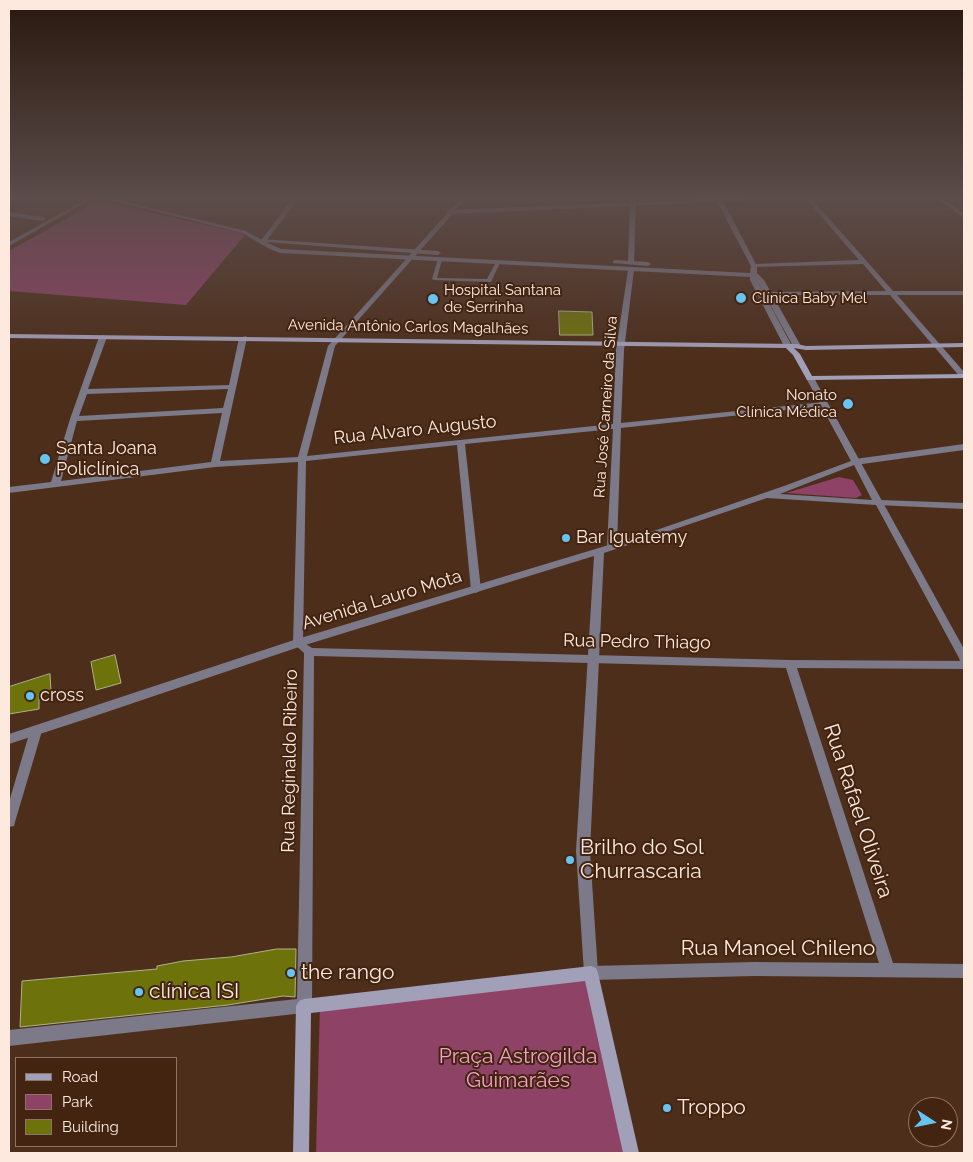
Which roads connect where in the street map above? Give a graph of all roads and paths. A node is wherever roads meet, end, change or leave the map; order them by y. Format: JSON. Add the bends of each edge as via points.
{"nodes":[{"id":1,"x":317,"y":253,"type":"edge"},
{"id":2,"x":415,"y":253,"type":"edge"},
{"id":3,"x":435,"y":253,"type":"edge"},
{"id":4,"x":631,"y":253,"type":"edge"},
{"id":5,"x":746,"y":253,"type":"edge"},
{"id":6,"x":858,"y":253,"type":"edge"},
{"id":7,"x":412,"y":259,"type":"junction"},
{"id":8,"x":440,"y":260,"type":"junction"},
{"id":9,"x":866,"y":262,"type":"junction"},
{"id":10,"x":498,"y":263,"type":"junction"},
{"id":11,"x":631,"y":266,"type":"junction"},
{"id":12,"x":754,"y":270,"type":"junction"},
{"id":13,"x":894,"y":293,"type":"junction"},
{"id":14,"x":964,"y":293,"type":"edge"},
{"id":15,"x":761,"y":294,"type":"junction"},
{"id":16,"x":769,"y":294,"type":"junction"},
{"id":17,"x":9,"y":336,"type":"edge"},
{"id":18,"x":49,"y":339,"type":"junction"},
{"id":19,"x":9,"y":340,"type":"edge"},
{"id":20,"x":102,"y":340,"type":"junction"},
{"id":21,"x":242,"y":340,"type":"junction"},
{"id":22,"x":334,"y":343,"type":"junction"},
{"id":23,"x":938,"y":345,"type":"junction"},
{"id":24,"x":964,"y":345,"type":"edge"},
{"id":25,"x":621,"y":348,"type":"junction"},
{"id":26,"x":796,"y":349,"type":"junction"},
{"id":27,"x":964,"y":376,"type":"edge"},
{"id":28,"x":810,"y":378,"type":"junction"},
{"id":29,"x":232,"y":387,"type":"junction"},
{"id":30,"x":83,"y":392,"type":"junction"},
{"id":31,"x":824,"y":404,"type":"junction"},
{"id":32,"x":228,"y":410,"type":"junction"},
{"id":33,"x":74,"y":419,"type":"junction"},
{"id":34,"x":615,"y":426,"type":"junction"},
{"id":35,"x":461,"y":442,"type":"junction"},
{"id":36,"x":964,"y":447,"type":"edge"},
{"id":37,"x":302,"y":459,"type":"junction"},
{"id":38,"x":855,"y":462,"type":"junction"},
{"id":39,"x":215,"y":464,"type":"junction"},
{"id":40,"x":54,"y":485,"type":"junction"},
{"id":41,"x":9,"y":490,"type":"edge"},
{"id":42,"x":766,"y":495,"type":"junction"},
{"id":43,"x":880,"y":503,"type":"junction"},
{"id":44,"x":964,"y":506,"type":"edge"},
{"id":45,"x":612,"y":546,"type":"junction"},
{"id":46,"x":599,"y":550,"type":"junction"},
{"id":47,"x":476,"y":590,"type":"junction"},
{"id":48,"x":298,"y":643,"type":"junction"},
{"id":49,"x":309,"y":652,"type":"junction"},
{"id":50,"x":594,"y":658,"type":"junction"},
{"id":51,"x":964,"y":658,"type":"edge"},
{"id":52,"x":790,"y":664,"type":"junction"},
{"id":53,"x":964,"y":665,"type":"edge"},
{"id":54,"x":36,"y":731,"type":"junction"},
{"id":55,"x":9,"y":739,"type":"edge"},
{"id":56,"x":9,"y":822,"type":"edge"},
{"id":57,"x":888,"y":970,"type":"junction"},
{"id":58,"x":964,"y":971,"type":"edge"},
{"id":59,"x":592,"y":973,"type":"junction"},
{"id":60,"x":304,"y":1006,"type":"junction"},
{"id":61,"x":9,"y":1038,"type":"edge"},
{"id":62,"x":301,"y":1153,"type":"edge"},
{"id":63,"x":631,"y":1153,"type":"edge"}],
"edges":[{"from":1,"to":7,"type":"street"},
{"from":2,"to":7,"type":"street"},
{"from":3,"to":11,"type":"street"},
{"from":4,"to":11,"type":"street","name":"Rua José Carneiro da Silva"},
{"from":5,"to":12,"type":"street"},
{"from":6,"to":9,"type":"street"},
{"from":7,"to":8,"type":"street"},
{"from":7,"to":22,"type":"street"},
{"from":8,"to":10,"type":"street"},
{"from":8,"to":10,"type":"lane","via":[[434,279],[489,281]]},
{"from":9,"to":12,"type":"street"},
{"from":9,"to":13,"type":"street"},
{"from":10,"to":11,"type":"street"},
{"from":11,"to":12,"type":"street"},
{"from":11,"to":25,"type":"street","name":"Rua José Carneiro da Silva"},
{"from":12,"to":15,"type":"street","via":[[753,280]]},
{"from":12,"to":16,"type":"street"},
{"from":13,"to":14,"type":"street"},
{"from":13,"to":16,"type":"street"},
{"from":13,"to":23,"type":"street"},
{"from":15,"to":16,"type":"street"},
{"from":15,"to":26,"type":"street"},
{"from":16,"to":26,"type":"street"},
{"from":17,"to":18,"type":"main road","name":"Avenida Antônio Carlos Magalhães"},
{"from":18,"to":19,"type":"main road","name":"Avenida Antônio Carlos Magalhães"},
{"from":18,"to":20,"type":"main road","name":"Avenida Antônio Carlos Magalhães"},
{"from":20,"to":21,"type":"main road","name":"Avenida Antônio Carlos Magalhães"},
{"from":20,"to":30,"type":"street"},
{"from":21,"to":22,"type":"main road","name":"Avenida Antônio Carlos Magalhães"},
{"from":21,"to":29,"type":"street"},
{"from":22,"to":25,"type":"main road","name":"Avenida Antônio Carlos Magalhães"},
{"from":22,"to":37,"type":"street"},
{"from":23,"to":24,"type":"main road","name":"Avenida Antônio Carlos Magalhães"},
{"from":23,"to":26,"type":"main road","name":"Avenida Antônio Carlos Magalhães"},
{"from":23,"to":27,"type":"street"},
{"from":25,"to":26,"type":"main road","name":"Avenida Antônio Carlos Magalhães"},
{"from":25,"to":34,"type":"street","name":"Rua José Carneiro da Silva"},
{"from":26,"to":28,"type":"main road"},
{"from":27,"to":28,"type":"main road"},
{"from":28,"to":31,"type":"street"},
{"from":29,"to":30,"type":"street"},
{"from":29,"to":32,"type":"street"},
{"from":30,"to":33,"type":"street"},
{"from":31,"to":34,"type":"street","name":"Rua Alvaro Augusto"},
{"from":31,"to":38,"type":"street"},
{"from":32,"to":33,"type":"street"},
{"from":32,"to":39,"type":"street"},
{"from":33,"to":40,"type":"street"},
{"from":34,"to":35,"type":"street","name":"Rua Alvaro Augusto"},
{"from":34,"to":45,"type":"street","name":"Rua José Carneiro da Silva"},
{"from":35,"to":37,"type":"street","name":"Rua Alvaro Augusto"},
{"from":35,"to":47,"type":"street"},
{"from":36,"to":38,"type":"street","name":"Avenida Lauro Mota"},
{"from":37,"to":39,"type":"street","name":"Rua Alvaro Augusto"},
{"from":37,"to":48,"type":"street"},
{"from":38,"to":42,"type":"street","name":"Avenida Lauro Mota"},
{"from":38,"to":43,"type":"street"},
{"from":39,"to":40,"type":"street","name":"Rua Alvaro Augusto"},
{"from":40,"to":41,"type":"street","name":"Rua Alvaro Augusto"},
{"from":42,"to":43,"type":"street","name":"Avenida Lauro Mota"},
{"from":42,"to":45,"type":"street","name":"Avenida Lauro Mota"},
{"from":43,"to":44,"type":"street","name":"Avenida Lauro Mota"},
{"from":43,"to":51,"type":"street"},
{"from":45,"to":46,"type":"street","name":"Avenida Lauro Mota"},
{"from":46,"to":47,"type":"street","name":"Avenida Lauro Mota"},
{"from":46,"to":50,"type":"street"},
{"from":47,"to":48,"type":"street","name":"Avenida Lauro Mota"},
{"from":48,"to":49,"type":"street","name":"Rua Reginaldo Ribeiro"},
{"from":48,"to":54,"type":"street","name":"Avenida Lauro Mota"},
{"from":49,"to":50,"type":"street","name":"Rua Pedro Thiago"},
{"from":49,"to":60,"type":"street","name":"Rua Reginaldo Ribeiro"},
{"from":50,"to":52,"type":"street","name":"Rua Pedro Thiago"},
{"from":50,"to":59,"type":"street","via":[[583,851]]},
{"from":52,"to":53,"type":"street","name":"Rua Pedro Thiago"},
{"from":52,"to":57,"type":"street","name":"Rua Rafael Oliveira"},
{"from":54,"to":55,"type":"street","name":"Avenida Lauro Mota"},
{"from":54,"to":56,"type":"street"},
{"from":57,"to":58,"type":"street","name":"Rua Manoel Chileno"},
{"from":57,"to":59,"type":"street","name":"Rua Manoel Chileno"},
{"from":59,"to":60,"type":"main road"},
{"from":59,"to":63,"type":"main road"},
{"from":60,"to":61,"type":"street"},
{"from":60,"to":62,"type":"main road"}]}
